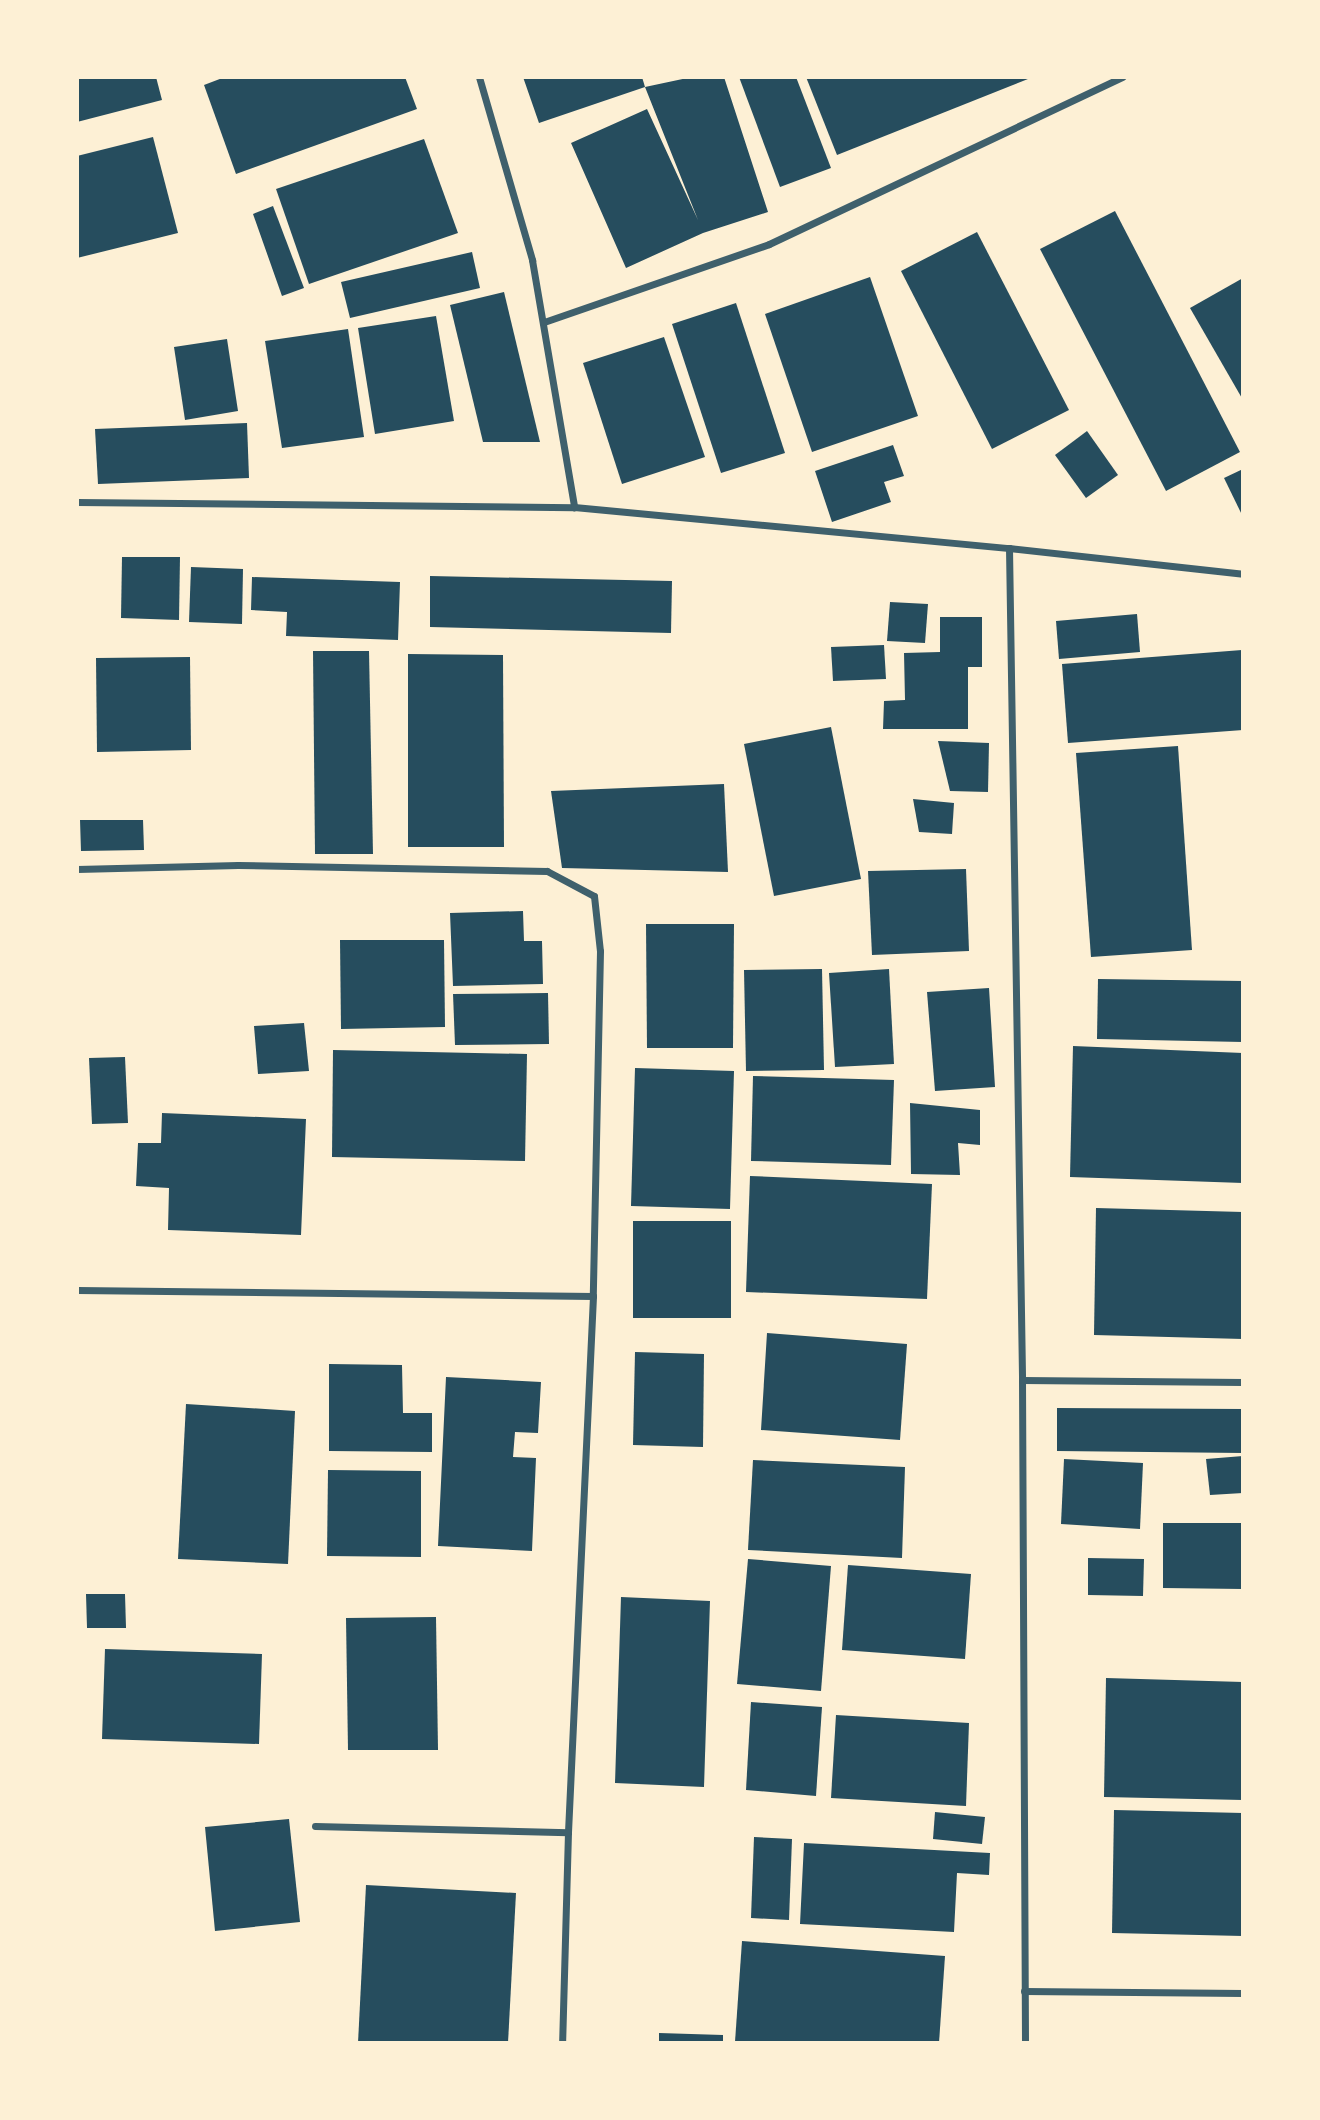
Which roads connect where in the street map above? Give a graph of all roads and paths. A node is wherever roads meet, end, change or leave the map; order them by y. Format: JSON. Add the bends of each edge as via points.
{"nodes":[{"id":1,"x":479,"y":77,"type":"edge"},
{"id":2,"x":1122,"y":77,"type":"edge"},
{"id":3,"x":544,"y":321,"type":"junction"},
{"id":4,"x":77,"y":502,"type":"edge"},
{"id":5,"x":574,"y":507,"type":"junction"},
{"id":6,"x":1009,"y":548,"type":"junction"},
{"id":7,"x":1243,"y":574,"type":"edge"},
{"id":8,"x":77,"y":869,"type":"edge"},
{"id":9,"x":77,"y":1290,"type":"edge"},
{"id":10,"x":593,"y":1296,"type":"junction"},
{"id":11,"x":1023,"y":1380,"type":"junction"},
{"id":12,"x":1243,"y":1382,"type":"edge"},
{"id":13,"x":315,"y":1826,"type":"dead end"},
{"id":14,"x":568,"y":1832,"type":"junction"},
{"id":15,"x":1024,"y":1991,"type":"junction"},
{"id":16,"x":1243,"y":1993,"type":"edge"},
{"id":17,"x":562,"y":2043,"type":"edge"},
{"id":18,"x":1025,"y":2043,"type":"edge"}],
"edges":[{"from":1,"to":3,"type":"street","via":[[532,260]]},
{"from":2,"to":3,"type":"street","via":[[769,244]]},
{"from":3,"to":5,"type":"street"},
{"from":4,"to":5,"type":"street"},
{"from":5,"to":6,"type":"street"},
{"from":6,"to":7,"type":"street"},
{"from":6,"to":11,"type":"street"},
{"from":8,"to":10,"type":"street","via":[[237,865],[547,871],[594,896],[600,951]]},
{"from":9,"to":10,"type":"street"},
{"from":10,"to":14,"type":"street"},
{"from":11,"to":12,"type":"street"},
{"from":11,"to":15,"type":"street"},
{"from":13,"to":14,"type":"street"},
{"from":14,"to":17,"type":"street"},
{"from":15,"to":16,"type":"street"},
{"from":15,"to":18,"type":"street"}]}
